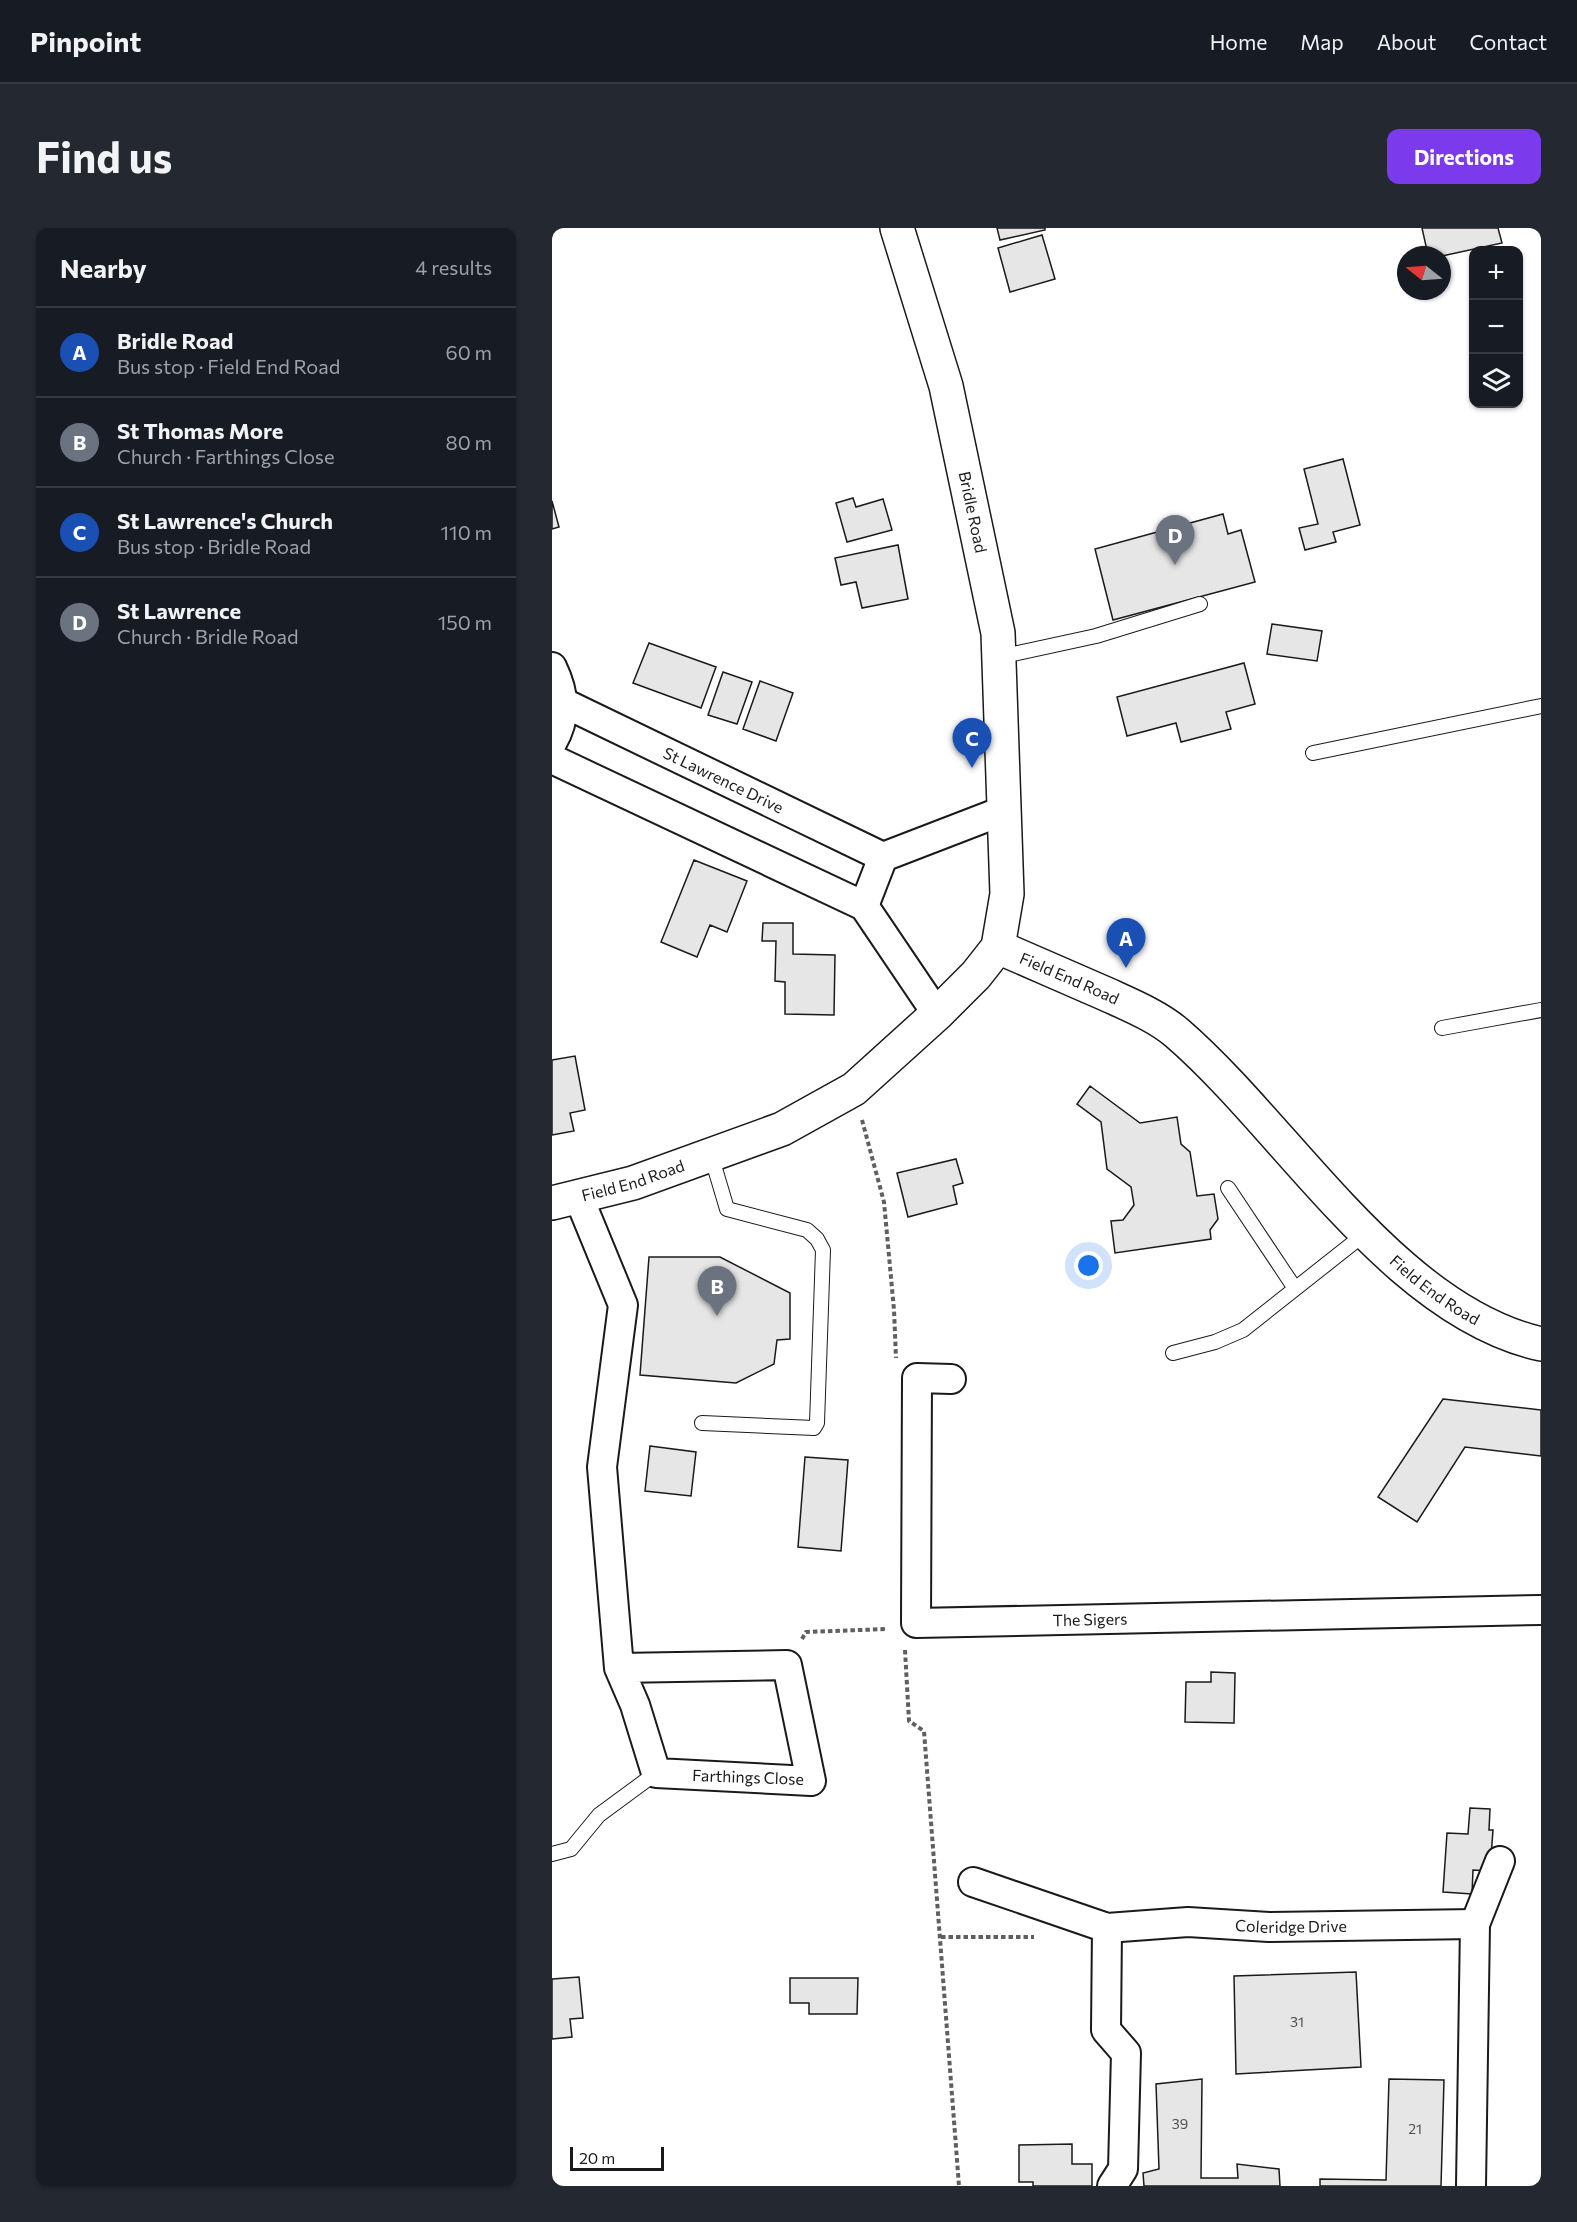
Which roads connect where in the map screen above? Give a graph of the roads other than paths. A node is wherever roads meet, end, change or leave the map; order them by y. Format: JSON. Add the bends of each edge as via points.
{"nodes":[{"id":1,"x":897,"y":228,"type":"edge"},
{"id":2,"x":1200,"y":604,"type":"dead end"},
{"id":3,"x":999,"y":657,"type":"junction"},
{"id":4,"x":552,"y":667,"type":"edge"},
{"id":5,"x":564,"y":703,"type":"junction"},
{"id":6,"x":1541,"y":706,"type":"edge"},
{"id":7,"x":552,"y":743,"type":"edge"},
{"id":8,"x":1313,"y":753,"type":"dead end"},
{"id":9,"x":552,"y":759,"type":"edge"},
{"id":10,"x":1005,"y":810,"type":"junction"},
{"id":11,"x":884,"y":857,"type":"junction"},
{"id":12,"x":864,"y":906,"type":"junction"},
{"id":13,"x":998,"y":947,"type":"junction"},
{"id":14,"x":1541,"y":1010,"type":"edge"},
{"id":15,"x":937,"y":1014,"type":"junction"},
{"id":16,"x":1442,"y":1028,"type":"dead end"},
{"id":17,"x":711,"y":1155,"type":"junction"},
{"id":18,"x":1228,"y":1188,"type":"dead end"},
{"id":19,"x":566,"y":1201,"type":"edge"},
{"id":20,"x":1366,"y":1233,"type":"junction"},
{"id":21,"x":1294,"y":1287,"type":"junction"},
{"id":22,"x":1541,"y":1344,"type":"edge"},
{"id":23,"x":1173,"y":1353,"type":"dead end"},
{"id":24,"x":951,"y":1380,"type":"dead end"},
{"id":25,"x":702,"y":1423,"type":"dead end"},
{"id":26,"x":1541,"y":1610,"type":"edge"},
{"id":27,"x":619,"y":1668,"type":"junction"},
{"id":28,"x":656,"y":1773,"type":"junction"},
{"id":29,"x":552,"y":1854,"type":"edge"},
{"id":30,"x":1500,"y":1862,"type":"dead end"},
{"id":31,"x":973,"y":1882,"type":"dead end"},
{"id":32,"x":1475,"y":1924,"type":"junction"},
{"id":33,"x":1107,"y":1928,"type":"junction"},
{"id":34,"x":1112,"y":2186,"type":"edge"},
{"id":35,"x":1471,"y":2186,"type":"edge"}],
"edges":[{"from":1,"to":3,"type":"street","name":"Bridle Road","via":[[946,386]]},
{"from":2,"to":3,"type":"lane","via":[[1096,636]]},
{"from":3,"to":10,"type":"street","name":"Bridle Road"},
{"from":4,"to":5,"type":"street"},
{"from":5,"to":7,"type":"street","via":[[561,728]]},
{"from":5,"to":11,"type":"street","name":"St Lawrence Drive"},
{"from":6,"to":8,"type":"lane"},
{"from":9,"to":12,"type":"street"},
{"from":10,"to":11,"type":"street"},
{"from":10,"to":13,"type":"street","name":"Bridle Road","via":[[1007,894]]},
{"from":11,"to":12,"type":"street"},
{"from":12,"to":15,"type":"street"},
{"from":13,"to":15,"type":"street","name":"Field End Road"},
{"from":13,"to":20,"type":"street","name":"Field End Road","via":[[1146,1013],[1177,1032]]},
{"from":14,"to":16,"type":"lane"},
{"from":15,"to":17,"type":"street","name":"Field End Road","via":[[854,1089],[782,1129]]},
{"from":17,"to":19,"type":"street","name":"Field End Road","via":[[633,1183]]},
{"from":17,"to":25,"type":"lane","via":[[727,1209],[807,1230],[823,1250],[814,1428]]},
{"from":18,"to":21,"type":"lane"},
{"from":19,"to":27,"type":"street","via":[[623,1305],[602,1467]]},
{"from":20,"to":21,"type":"lane"},
{"from":20,"to":22,"type":"street","name":"Field End Road","via":[[1451,1304],[1490,1326]]},
{"from":21,"to":23,"type":"lane","via":[[1243,1330]]},
{"from":24,"to":26,"type":"street","name":"The Sigers","via":[[917,1378],[916,1623]]},
{"from":27,"to":28,"type":"street"},
{"from":27,"to":28,"type":"street","name":"Farthings Close","via":[[787,1665],[812,1780]]},
{"from":28,"to":29,"type":"lane","via":[[599,1815],[572,1849]]},
{"from":30,"to":32,"type":"street"},
{"from":31,"to":33,"type":"street","name":"Coleridge Drive"},
{"from":32,"to":33,"type":"street","name":"Coleridge Drive","via":[[1269,1927],[1188,1922]]},
{"from":32,"to":35,"type":"street"},
{"from":33,"to":34,"type":"street","via":[[1106,2030],[1126,2053],[1123,2169]]}]}
